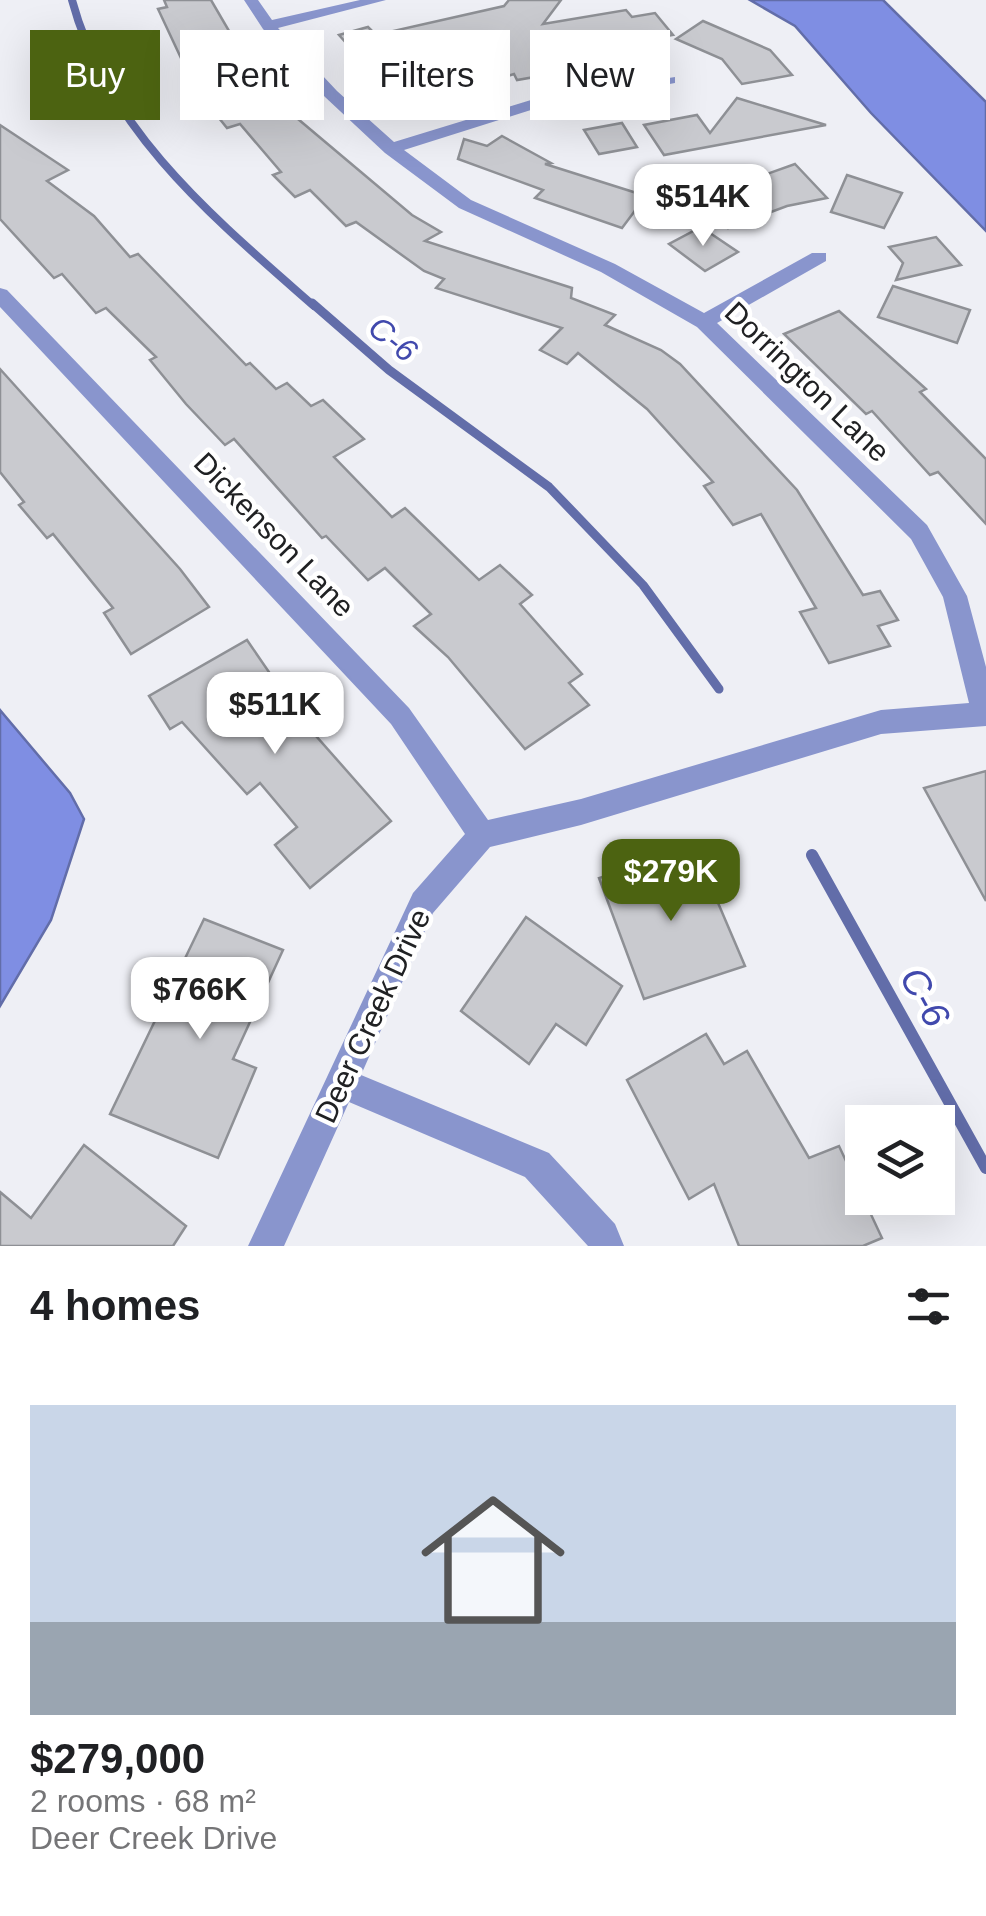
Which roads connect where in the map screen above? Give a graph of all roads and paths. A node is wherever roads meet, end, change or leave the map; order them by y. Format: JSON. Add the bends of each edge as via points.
{"nodes":[{"id":1,"x":251,"y":0,"type":"edge"},
{"id":2,"x":380,"y":0,"type":"edge"},
{"id":3,"x":268,"y":26,"type":"junction"},
{"id":4,"x":530,"y":105,"type":"edge"},
{"id":5,"x":390,"y":149,"type":"junction"},
{"id":6,"x":818,"y":257,"type":"dead end"},
{"id":7,"x":0,"y":295,"type":"edge"},
{"id":8,"x":704,"y":322,"type":"junction"},
{"id":9,"x":985,"y":714,"type":"edge"},
{"id":10,"x":482,"y":836,"type":"junction"},
{"id":11,"x":342,"y":1083,"type":"junction"},
{"id":12,"x":266,"y":1246,"type":"edge"},
{"id":13,"x":606,"y":1246,"type":"edge"}],
"edges":[{"from":1,"to":3,"type":"street","name":"Dorrington Lane"},
{"from":2,"to":3,"type":"street"},
{"from":3,"to":5,"type":"street","name":"Dorrington Lane"},
{"from":4,"to":5,"type":"street"},
{"from":5,"to":8,"type":"street","name":"Dorrington Lane","via":[[465,204],[608,268]]},
{"from":6,"to":8,"type":"street"},
{"from":7,"to":10,"type":"street","name":"Dickenson Lane","via":[[400,716]]},
{"from":8,"to":9,"type":"street","name":"Dorrington Lane","via":[[919,532],[955,596]]},
{"from":9,"to":10,"type":"street","via":[[881,722]]},
{"from":10,"to":11,"type":"street","name":"Deer Creek Drive","via":[[423,904]]},
{"from":11,"to":12,"type":"street","name":"Deer Creek Drive"},
{"from":11,"to":13,"type":"street","via":[[538,1166]]}]}
